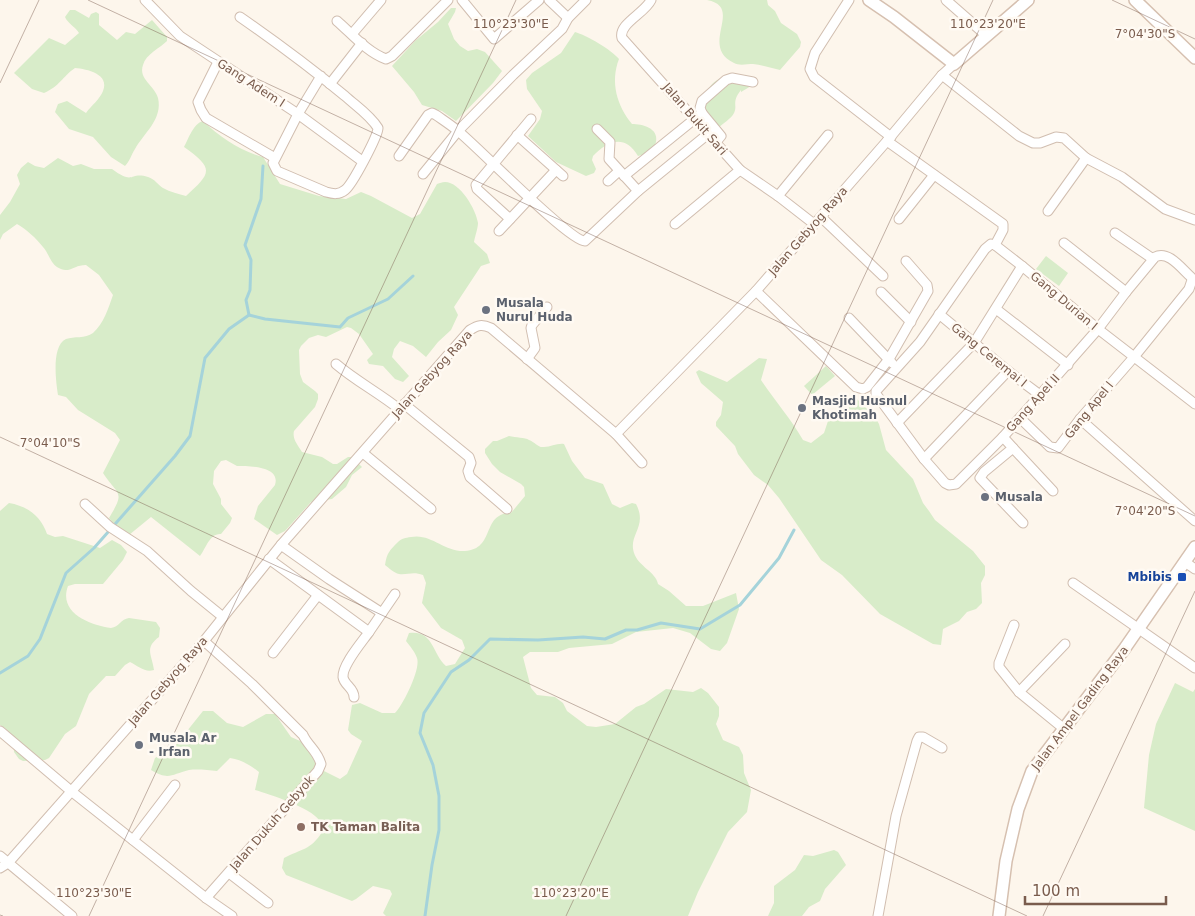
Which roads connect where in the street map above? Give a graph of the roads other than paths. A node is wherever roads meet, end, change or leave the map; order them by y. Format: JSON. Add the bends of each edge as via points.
{"nodes":[{"id":1,"x":145,"y":0,"type":"edge"},
{"id":2,"x":380,"y":0,"type":"edge"},
{"id":3,"x":448,"y":0,"type":"edge"},
{"id":4,"x":462,"y":0,"type":"edge"},
{"id":5,"x":539,"y":0,"type":"edge"},
{"id":6,"x":550,"y":0,"type":"edge"},
{"id":7,"x":586,"y":0,"type":"edge"},
{"id":8,"x":651,"y":0,"type":"edge"},
{"id":9,"x":849,"y":0,"type":"edge"},
{"id":10,"x":869,"y":0,"type":"edge"},
{"id":11,"x":946,"y":0,"type":"edge"},
{"id":12,"x":1028,"y":0,"type":"edge"},
{"id":13,"x":1135,"y":0,"type":"edge"},
{"id":14,"x":240,"y":17,"type":"dead end"},
{"id":15,"x":568,"y":18,"type":"junction"},
{"id":16,"x":337,"y":21,"type":"dead end"},
{"id":17,"x":352,"y":34,"type":"junction"},
{"id":18,"x":987,"y":36,"type":"junction"},
{"id":19,"x":362,"y":43,"type":"junction"},
{"id":20,"x":1195,"y":58,"type":"edge"},
{"id":21,"x":218,"y":62,"type":"junction"},
{"id":22,"x":954,"y":64,"type":"junction"},
{"id":23,"x":942,"y":74,"type":"junction"},
{"id":24,"x":321,"y":76,"type":"junction"},
{"id":25,"x":752,"y":82,"type":"dead end"},
{"id":26,"x":330,"y":84,"type":"junction"},
{"id":27,"x":298,"y":114,"type":"junction"},
{"id":28,"x":698,"y":116,"type":"junction"},
{"id":29,"x":531,"y":119,"type":"dead end"},
{"id":30,"x":597,"y":129,"type":"dead end"},
{"id":31,"x":458,"y":131,"type":"junction"},
{"id":32,"x":708,"y":134,"type":"junction"},
{"id":33,"x":517,"y":135,"type":"junction"},
{"id":34,"x":828,"y":135,"type":"dead end"},
{"id":35,"x":889,"y":139,"type":"junction"},
{"id":36,"x":716,"y":143,"type":"junction"},
{"id":37,"x":399,"y":156,"type":"dead end"},
{"id":38,"x":275,"y":158,"type":"junction"},
{"id":39,"x":1086,"y":158,"type":"junction"},
{"id":40,"x":362,"y":161,"type":"junction"},
{"id":41,"x":492,"y":163,"type":"junction"},
{"id":42,"x":556,"y":170,"type":"junction"},
{"id":43,"x":740,"y":170,"type":"junction"},
{"id":44,"x":622,"y":173,"type":"junction"},
{"id":45,"x":423,"y":174,"type":"dead end"},
{"id":46,"x":934,"y":175,"type":"junction"},
{"id":47,"x":563,"y":176,"type":"dead end"},
{"id":48,"x":608,"y":181,"type":"dead end"},
{"id":49,"x":638,"y":191,"type":"junction"},
{"id":50,"x":778,"y":196,"type":"junction"},
{"id":51,"x":529,"y":197,"type":"junction"},
{"id":52,"x":1048,"y":211,"type":"dead end"},
{"id":53,"x":821,"y":217,"type":"junction"},
{"id":54,"x":510,"y":219,"type":"junction"},
{"id":55,"x":899,"y":219,"type":"dead end"},
{"id":56,"x":1195,"y":220,"type":"edge"},
{"id":57,"x":675,"y":224,"type":"dead end"},
{"id":58,"x":814,"y":224,"type":"junction"},
{"id":59,"x":500,"y":231,"type":"dead end"},
{"id":60,"x":1116,"y":233,"type":"dead end"},
{"id":61,"x":1064,"y":243,"type":"dead end"},
{"id":62,"x":995,"y":244,"type":"junction"},
{"id":63,"x":1153,"y":259,"type":"junction"},
{"id":64,"x":906,"y":260,"type":"dead end"},
{"id":65,"x":1022,"y":266,"type":"junction"},
{"id":66,"x":883,"y":276,"type":"dead end"},
{"id":67,"x":756,"y":291,"type":"junction"},
{"id":68,"x":881,"y":292,"type":"dead end"},
{"id":69,"x":1126,"y":292,"type":"junction"},
{"id":70,"x":547,"y":307,"type":"dead end"},
{"id":71,"x":996,"y":309,"type":"junction"},
{"id":72,"x":939,"y":314,"type":"junction"},
{"id":73,"x":849,"y":318,"type":"dead end"},
{"id":74,"x":911,"y":322,"type":"junction"},
{"id":75,"x":1098,"y":329,"type":"junction"},
{"id":76,"x":974,"y":343,"type":"junction"},
{"id":77,"x":1134,"y":357,"type":"junction"},
{"id":78,"x":527,"y":359,"type":"junction"},
{"id":79,"x":889,"y":359,"type":"junction"},
{"id":80,"x":336,"y":364,"type":"dead end"},
{"id":81,"x":1068,"y":365,"type":"junction"},
{"id":82,"x":896,"y":367,"type":"junction"},
{"id":83,"x":1008,"y":371,"type":"junction"},
{"id":84,"x":1040,"y":395,"type":"junction"},
{"id":85,"x":1195,"y":404,"type":"edge"},
{"id":86,"x":401,"y":407,"type":"junction"},
{"id":87,"x":1020,"y":418,"type":"junction"},
{"id":88,"x":1080,"y":419,"type":"junction"},
{"id":89,"x":897,"y":423,"type":"junction"},
{"id":90,"x":616,"y":434,"type":"junction"},
{"id":91,"x":1003,"y":437,"type":"junction"},
{"id":92,"x":1013,"y":448,"type":"junction"},
{"id":93,"x":363,"y":453,"type":"junction"},
{"id":94,"x":924,"y":459,"type":"junction"},
{"id":95,"x":642,"y":463,"type":"dead end"},
{"id":96,"x":1053,"y":492,"type":"dead end"},
{"id":97,"x":85,"y":504,"type":"dead end"},
{"id":98,"x":431,"y":509,"type":"dead end"},
{"id":99,"x":507,"y":509,"type":"dead end"},
{"id":100,"x":1195,"y":521,"type":"edge"},
{"id":101,"x":1023,"y":523,"type":"dead end"},
{"id":102,"x":280,"y":545,"type":"junction"},
{"id":103,"x":1195,"y":547,"type":"edge"},
{"id":104,"x":269,"y":559,"type":"junction"},
{"id":105,"x":1185,"y":562,"type":"junction"},
{"id":106,"x":1195,"y":569,"type":"edge"},
{"id":107,"x":1073,"y":583,"type":"dead end"},
{"id":108,"x":395,"y":594,"type":"dead end"},
{"id":109,"x":318,"y":595,"type":"junction"},
{"id":110,"x":382,"y":613,"type":"junction"},
{"id":111,"x":223,"y":617,"type":"junction"},
{"id":112,"x":1014,"y":625,"type":"dead end"},
{"id":113,"x":1139,"y":628,"type":"junction"},
{"id":114,"x":366,"y":630,"type":"junction"},
{"id":115,"x":204,"y":641,"type":"junction"},
{"id":116,"x":1065,"y":644,"type":"dead end"},
{"id":117,"x":273,"y":653,"type":"dead end"},
{"id":118,"x":1195,"y":668,"type":"edge"},
{"id":119,"x":1020,"y":692,"type":"junction"},
{"id":120,"x":354,"y":697,"type":"dead end"},
{"id":121,"x":1063,"y":728,"type":"junction"},
{"id":122,"x":0,"y":731,"type":"edge"},
{"id":123,"x":942,"y":748,"type":"dead end"},
{"id":124,"x":175,"y":785,"type":"dead end"},
{"id":125,"x":71,"y":791,"type":"junction"},
{"id":126,"x":133,"y":840,"type":"junction"},
{"id":127,"x":0,"y":856,"type":"edge"},
{"id":128,"x":4,"y":866,"type":"edge"},
{"id":129,"x":229,"y":873,"type":"junction"},
{"id":130,"x":206,"y":898,"type":"junction"},
{"id":131,"x":268,"y":903,"type":"dead end"},
{"id":132,"x":72,"y":916,"type":"edge"},
{"id":133,"x":232,"y":916,"type":"edge"},
{"id":134,"x":878,"y":916,"type":"edge"},
{"id":135,"x":999,"y":916,"type":"edge"}],
"edges":[{"from":1,"to":21,"type":"street","name":"Gang Adem I","via":[[180,36]]},
{"from":2,"to":17,"type":"street"},
{"from":3,"to":19,"type":"street","via":[[392,56],[386,59],[379,56]]},
{"from":4,"to":5,"type":"street","via":[[494,39]]},
{"from":6,"to":15,"type":"street"},
{"from":7,"to":15,"type":"street"},
{"from":8,"to":28,"type":"street","name":"Jalan Bukit Sari","via":[[622,28],[621,35],[635,54]]},
{"from":9,"to":35,"type":"street","via":[[815,53],[810,69],[814,77]]},
{"from":10,"to":22,"type":"main road"},
{"from":11,"to":18,"type":"street"},
{"from":12,"to":18,"type":"main road"},
{"from":13,"to":20,"type":"main road"},
{"from":14,"to":24,"type":"street"},
{"from":15,"to":31,"type":"street","via":[[562,29]]},
{"from":16,"to":17,"type":"street"},
{"from":17,"to":19,"type":"street"},
{"from":18,"to":22,"type":"main road"},
{"from":19,"to":26,"type":"street"},
{"from":21,"to":27,"type":"street","name":"Gang Adem I"},
{"from":21,"to":38,"type":"street","via":[[198,102],[203,114]]},
{"from":22,"to":23,"type":"street","name":"Jalan Gebyog Raya"},
{"from":23,"to":35,"type":"street","name":"Jalan Gebyog Raya"},
{"from":23,"to":39,"type":"street","via":[[1019,136],[1033,143],[1060,137]]},
{"from":24,"to":26,"type":"street"},
{"from":24,"to":27,"type":"street"},
{"from":25,"to":28,"type":"street","via":[[726,80],[702,101]]},
{"from":26,"to":40,"type":"street","via":[[371,118],[378,128],[377,136]]},
{"from":27,"to":38,"type":"street"},
{"from":27,"to":40,"type":"street","name":"Gang Adem I"},
{"from":28,"to":32,"type":"street","name":"Jalan Bukit Sari"},
{"from":28,"to":36,"type":"street","via":[[721,136]]},
{"from":28,"to":44,"type":"street"},
{"from":29,"to":33,"type":"street"},
{"from":30,"to":44,"type":"street","via":[[610,142],[609,159]]},
{"from":31,"to":37,"type":"street","via":[[432,113]]},
{"from":31,"to":41,"type":"street"},
{"from":31,"to":45,"type":"street"},
{"from":32,"to":36,"type":"street","name":"Jalan Bukit Sari"},
{"from":32,"to":49,"type":"street"},
{"from":33,"to":41,"type":"street"},
{"from":33,"to":42,"type":"street"},
{"from":34,"to":50,"type":"street"},
{"from":35,"to":46,"type":"street"},
{"from":35,"to":53,"type":"street","name":"Jalan Gebyog Raya"},
{"from":36,"to":43,"type":"street","name":"Jalan Bukit Sari"},
{"from":38,"to":40,"type":"street","via":[[273,163],[277,171],[334,194],[347,189]]},
{"from":39,"to":52,"type":"street"},
{"from":39,"to":56,"type":"street","via":[[1122,177],[1165,209]]},
{"from":41,"to":51,"type":"street"},
{"from":41,"to":54,"type":"street","via":[[476,185],[477,189]]},
{"from":42,"to":47,"type":"street"},
{"from":42,"to":51,"type":"street"},
{"from":43,"to":50,"type":"street","name":"Jalan Bukit Sari"},
{"from":43,"to":57,"type":"street"},
{"from":44,"to":48,"type":"street"},
{"from":44,"to":49,"type":"street"},
{"from":46,"to":55,"type":"street"},
{"from":46,"to":62,"type":"street","via":[[1003,224]]},
{"from":49,"to":51,"type":"street","via":[[585,241],[576,238]]},
{"from":50,"to":58,"type":"street","name":"Jalan Bukit Sari"},
{"from":51,"to":54,"type":"street"},
{"from":53,"to":58,"type":"street","name":"Jalan Gebyog Raya"},
{"from":53,"to":66,"type":"street"},
{"from":54,"to":59,"type":"street"},
{"from":58,"to":67,"type":"street","name":"Jalan Gebyog Raya"},
{"from":60,"to":63,"type":"street"},
{"from":61,"to":69,"type":"street"},
{"from":62,"to":65,"type":"street","name":"Gang Durian I"},
{"from":62,"to":72,"type":"street","via":[[985,249]]},
{"from":63,"to":69,"type":"street","name":"Gang Apel II"},
{"from":63,"to":77,"type":"street","name":"Gang Apel I","via":[[1159,255],[1168,256],[1192,280],[1189,289]]},
{"from":64,"to":74,"type":"street","via":[[929,289]]},
{"from":65,"to":71,"type":"street"},
{"from":65,"to":75,"type":"street","name":"Gang Durian I"},
{"from":67,"to":79,"type":"street","via":[[856,387],[863,389],[867,386]]},
{"from":67,"to":90,"type":"street","name":"Jalan Gebyog Raya"},
{"from":68,"to":74,"type":"street"},
{"from":69,"to":75,"type":"street","name":"Gang Apel II"},
{"from":70,"to":78,"type":"street","via":[[532,324],[535,348]]},
{"from":71,"to":76,"type":"street"},
{"from":71,"to":81,"type":"street"},
{"from":72,"to":76,"type":"street","name":"Gang Ceremai I"},
{"from":72,"to":82,"type":"street","via":[[920,342]]},
{"from":73,"to":79,"type":"street"},
{"from":74,"to":79,"type":"street"},
{"from":75,"to":77,"type":"street","name":"Gang Durian I"},
{"from":75,"to":81,"type":"street","name":"Gang Apel II"},
{"from":76,"to":83,"type":"street","name":"Gang Ceremai I"},
{"from":76,"to":89,"type":"street"},
{"from":77,"to":85,"type":"street","name":"Gang Durian I"},
{"from":77,"to":88,"type":"street","name":"Gang Apel I"},
{"from":78,"to":86,"type":"street","name":"Jalan Gebyog Raya","via":[[491,328],[478,325]]},
{"from":78,"to":90,"type":"street","name":"Jalan Gebyog Raya"},
{"from":79,"to":82,"type":"street"},
{"from":80,"to":86,"type":"street"},
{"from":81,"to":84,"type":"street","name":"Gang Apel II"},
{"from":82,"to":89,"type":"street","via":[[876,391]]},
{"from":83,"to":84,"type":"street","name":"Gang Ceremai I"},
{"from":83,"to":94,"type":"street"},
{"from":84,"to":87,"type":"street","name":"Gang Apel II"},
{"from":86,"to":93,"type":"street","name":"Jalan Gebyog Raya"},
{"from":86,"to":99,"type":"street","via":[[469,457],[470,477]]},
{"from":87,"to":88,"type":"street","name":"Gang Apel I","via":[[1053,449],[1060,446]]},
{"from":87,"to":91,"type":"street","name":"Gang Apel II"},
{"from":88,"to":100,"type":"street"},
{"from":89,"to":94,"type":"street"},
{"from":90,"to":95,"type":"street"},
{"from":91,"to":92,"type":"street","name":"Gang Apel II"},
{"from":91,"to":94,"type":"street","via":[[953,485],[945,483]]},
{"from":92,"to":96,"type":"street"},
{"from":92,"to":101,"type":"street","name":"Gang Apel II","via":[[980,476]]},
{"from":93,"to":98,"type":"street"},
{"from":93,"to":102,"type":"street","name":"Jalan Gebyog Raya"},
{"from":97,"to":111,"type":"street","via":[[111,528],[147,551]]},
{"from":102,"to":104,"type":"street","name":"Jalan Gebyog Raya"},
{"from":102,"to":110,"type":"street"},
{"from":103,"to":105,"type":"main road","name":"Jalan Ampel Gading Raya"},
{"from":104,"to":109,"type":"street"},
{"from":104,"to":111,"type":"street","name":"Jalan Gebyog Raya"},
{"from":105,"to":106,"type":"street"},
{"from":105,"to":113,"type":"main road","name":"Jalan Ampel Gading Raya"},
{"from":107,"to":113,"type":"street"},
{"from":108,"to":110,"type":"street"},
{"from":109,"to":114,"type":"street"},
{"from":109,"to":117,"type":"street"},
{"from":110,"to":114,"type":"street"},
{"from":111,"to":115,"type":"street","name":"Jalan Gebyog Raya"},
{"from":112,"to":119,"type":"street","via":[[999,665]]},
{"from":113,"to":118,"type":"street"},
{"from":113,"to":121,"type":"main road","name":"Jalan Ampel Gading Raya"},
{"from":114,"to":120,"type":"street","via":[[344,671],[343,677]]},
{"from":115,"to":125,"type":"street","name":"Jalan Gebyog Raya"},
{"from":115,"to":129,"type":"street","name":"Jalan Dukuh Gebyok","via":[[303,735],[318,753],[321,764]]},
{"from":116,"to":119,"type":"street"},
{"from":119,"to":121,"type":"street"},
{"from":121,"to":135,"type":"main road","name":"Jalan Ampel Gading Raya","via":[[1026,784],[1006,861]]},
{"from":122,"to":125,"type":"street"},
{"from":123,"to":134,"type":"street","via":[[921,736],[917,741],[896,816]]},
{"from":124,"to":126,"type":"street"},
{"from":125,"to":126,"type":"street"},
{"from":125,"to":128,"type":"street","name":"Jalan Gebyog Raya"},
{"from":126,"to":130,"type":"street"},
{"from":127,"to":128,"type":"street"},
{"from":128,"to":132,"type":"street"},
{"from":129,"to":130,"type":"street","name":"Jalan Dukuh Gebyok"},
{"from":129,"to":131,"type":"street"},
{"from":130,"to":133,"type":"street"}]}
